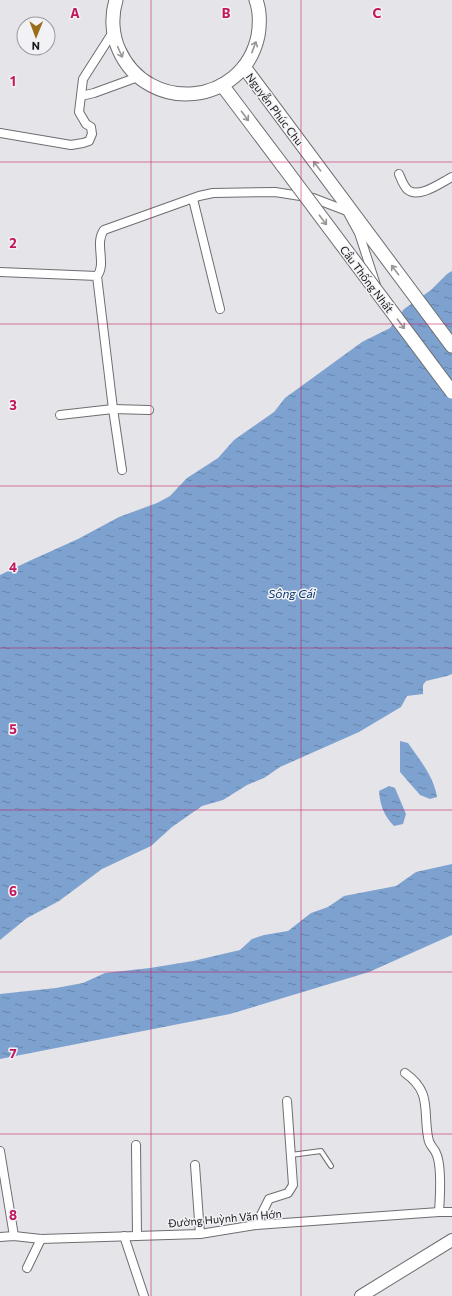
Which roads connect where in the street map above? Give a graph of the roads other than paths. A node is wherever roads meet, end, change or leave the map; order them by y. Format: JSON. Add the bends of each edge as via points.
{"nodes":[{"id":1,"x":116,"y":0,"type":"edge"},
{"id":2,"x":256,"y":0,"type":"edge"},
{"id":3,"x":113,"y":32,"type":"junction"},
{"id":4,"x":244,"y":67,"type":"junction"},
{"id":5,"x":138,"y":76,"type":"junction"},
{"id":6,"x":222,"y":85,"type":"junction"},
{"id":7,"x":81,"y":96,"type":"junction"},
{"id":8,"x":0,"y":133,"type":"edge"},
{"id":9,"x":398,"y":174,"type":"dead end"},
{"id":10,"x":452,"y":177,"type":"edge"},
{"id":11,"x":193,"y":198,"type":"junction"},
{"id":12,"x":0,"y":272,"type":"edge"},
{"id":13,"x":97,"y":276,"type":"junction"},
{"id":14,"x":382,"y":303,"type":"dead end"},
{"id":15,"x":220,"y":309,"type":"dead end"},
{"id":16,"x":452,"y":346,"type":"edge"},
{"id":17,"x":452,"y":392,"type":"edge"},
{"id":18,"x":113,"y":409,"type":"junction"},
{"id":19,"x":149,"y":410,"type":"dead end"},
{"id":20,"x":60,"y":415,"type":"dead end"},
{"id":21,"x":122,"y":470,"type":"dead end"},
{"id":22,"x":405,"y":1073,"type":"dead end"},
{"id":23,"x":287,"y":1101,"type":"dead end"},
{"id":24,"x":136,"y":1145,"type":"dead end"},
{"id":25,"x":0,"y":1151,"type":"edge"},
{"id":26,"x":291,"y":1155,"type":"junction"},
{"id":27,"x":195,"y":1165,"type":"dead end"},
{"id":28,"x":331,"y":1166,"type":"dead end"},
{"id":29,"x":439,"y":1212,"type":"junction"},
{"id":30,"x":452,"y":1212,"type":"edge"},
{"id":31,"x":256,"y":1225,"type":"junction"},
{"id":32,"x":200,"y":1234,"type":"junction"},
{"id":33,"x":14,"y":1236,"type":"junction"},
{"id":34,"x":124,"y":1236,"type":"junction"},
{"id":35,"x":137,"y":1236,"type":"junction"},
{"id":36,"x":0,"y":1237,"type":"edge"},
{"id":37,"x":41,"y":1239,"type":"junction"},
{"id":38,"x":452,"y":1240,"type":"edge"},
{"id":39,"x":27,"y":1268,"type":"dead end"},
{"id":40,"x":144,"y":1296,"type":"edge"},
{"id":41,"x":361,"y":1296,"type":"edge"}],
"edges":[{"from":1,"to":3,"type":"main road"},
{"from":4,"to":2,"type":"main road","one_way":true,"via":[[256,43],[259,30]]},
{"from":3,"to":5,"type":"main road","one_way":true,"via":[[123,58]]},
{"from":3,"to":7,"type":"street","via":[[83,79]]},
{"from":4,"to":6,"type":"main road"},
{"from":16,"to":4,"type":"main road","name":"Nguyễn Phúc Chu","one_way":true},
{"from":5,"to":6,"type":"main road","via":[[154,87],[181,94],[209,91]]},
{"from":5,"to":7,"type":"street"},
{"from":6,"to":17,"type":"main road","name":"Cầu Thống Nhất","one_way":true,"bridge":true},
{"from":7,"to":8,"type":"street","via":[[79,112],[86,124],[91,127],[89,141],[71,145]]},
{"from":9,"to":10,"type":"street","via":[[408,190],[416,193],[422,193]]},
{"from":11,"to":13,"type":"street","via":[[104,230],[100,238],[101,268]]},
{"from":11,"to":14,"type":"street","via":[[213,193],[276,192],[313,198],[348,210],[359,232]]},
{"from":11,"to":15,"type":"street"},
{"from":12,"to":13,"type":"street"},
{"from":13,"to":18,"type":"street"},
{"from":18,"to":19,"type":"street"},
{"from":18,"to":20,"type":"street"},
{"from":18,"to":21,"type":"street"},
{"from":22,"to":29,"type":"street","via":[[418,1085],[425,1098],[428,1138],[436,1153],[439,1167]]},
{"from":23,"to":26,"type":"street"},
{"from":24,"to":35,"type":"street"},
{"from":25,"to":33,"type":"street"},
{"from":26,"to":28,"type":"lane","via":[[321,1151]]},
{"from":26,"to":31,"type":"street","via":[[293,1185],[288,1193],[269,1199]]},
{"from":27,"to":32,"type":"street"},
{"from":29,"to":30,"type":"street","name":"Đường Huỳnh Văn Hớn"},
{"from":29,"to":31,"type":"street","name":"Đường Huỳnh Văn Hớn"},
{"from":31,"to":32,"type":"street","name":"Đường Huỳnh Văn Hớn"},
{"from":32,"to":35,"type":"street","name":"Đường Huỳnh Văn Hớn"},
{"from":33,"to":36,"type":"street","name":"Đường Huỳnh Văn Hớn"},
{"from":33,"to":37,"type":"street","name":"Đường Huỳnh Văn Hớn"},
{"from":34,"to":35,"type":"street","name":"Đường Huỳnh Văn Hớn"},
{"from":34,"to":37,"type":"street","name":"Đường Huỳnh Văn Hớn"},
{"from":34,"to":40,"type":"street"},
{"from":37,"to":39,"type":"street"},
{"from":38,"to":41,"type":"main road"}]}
